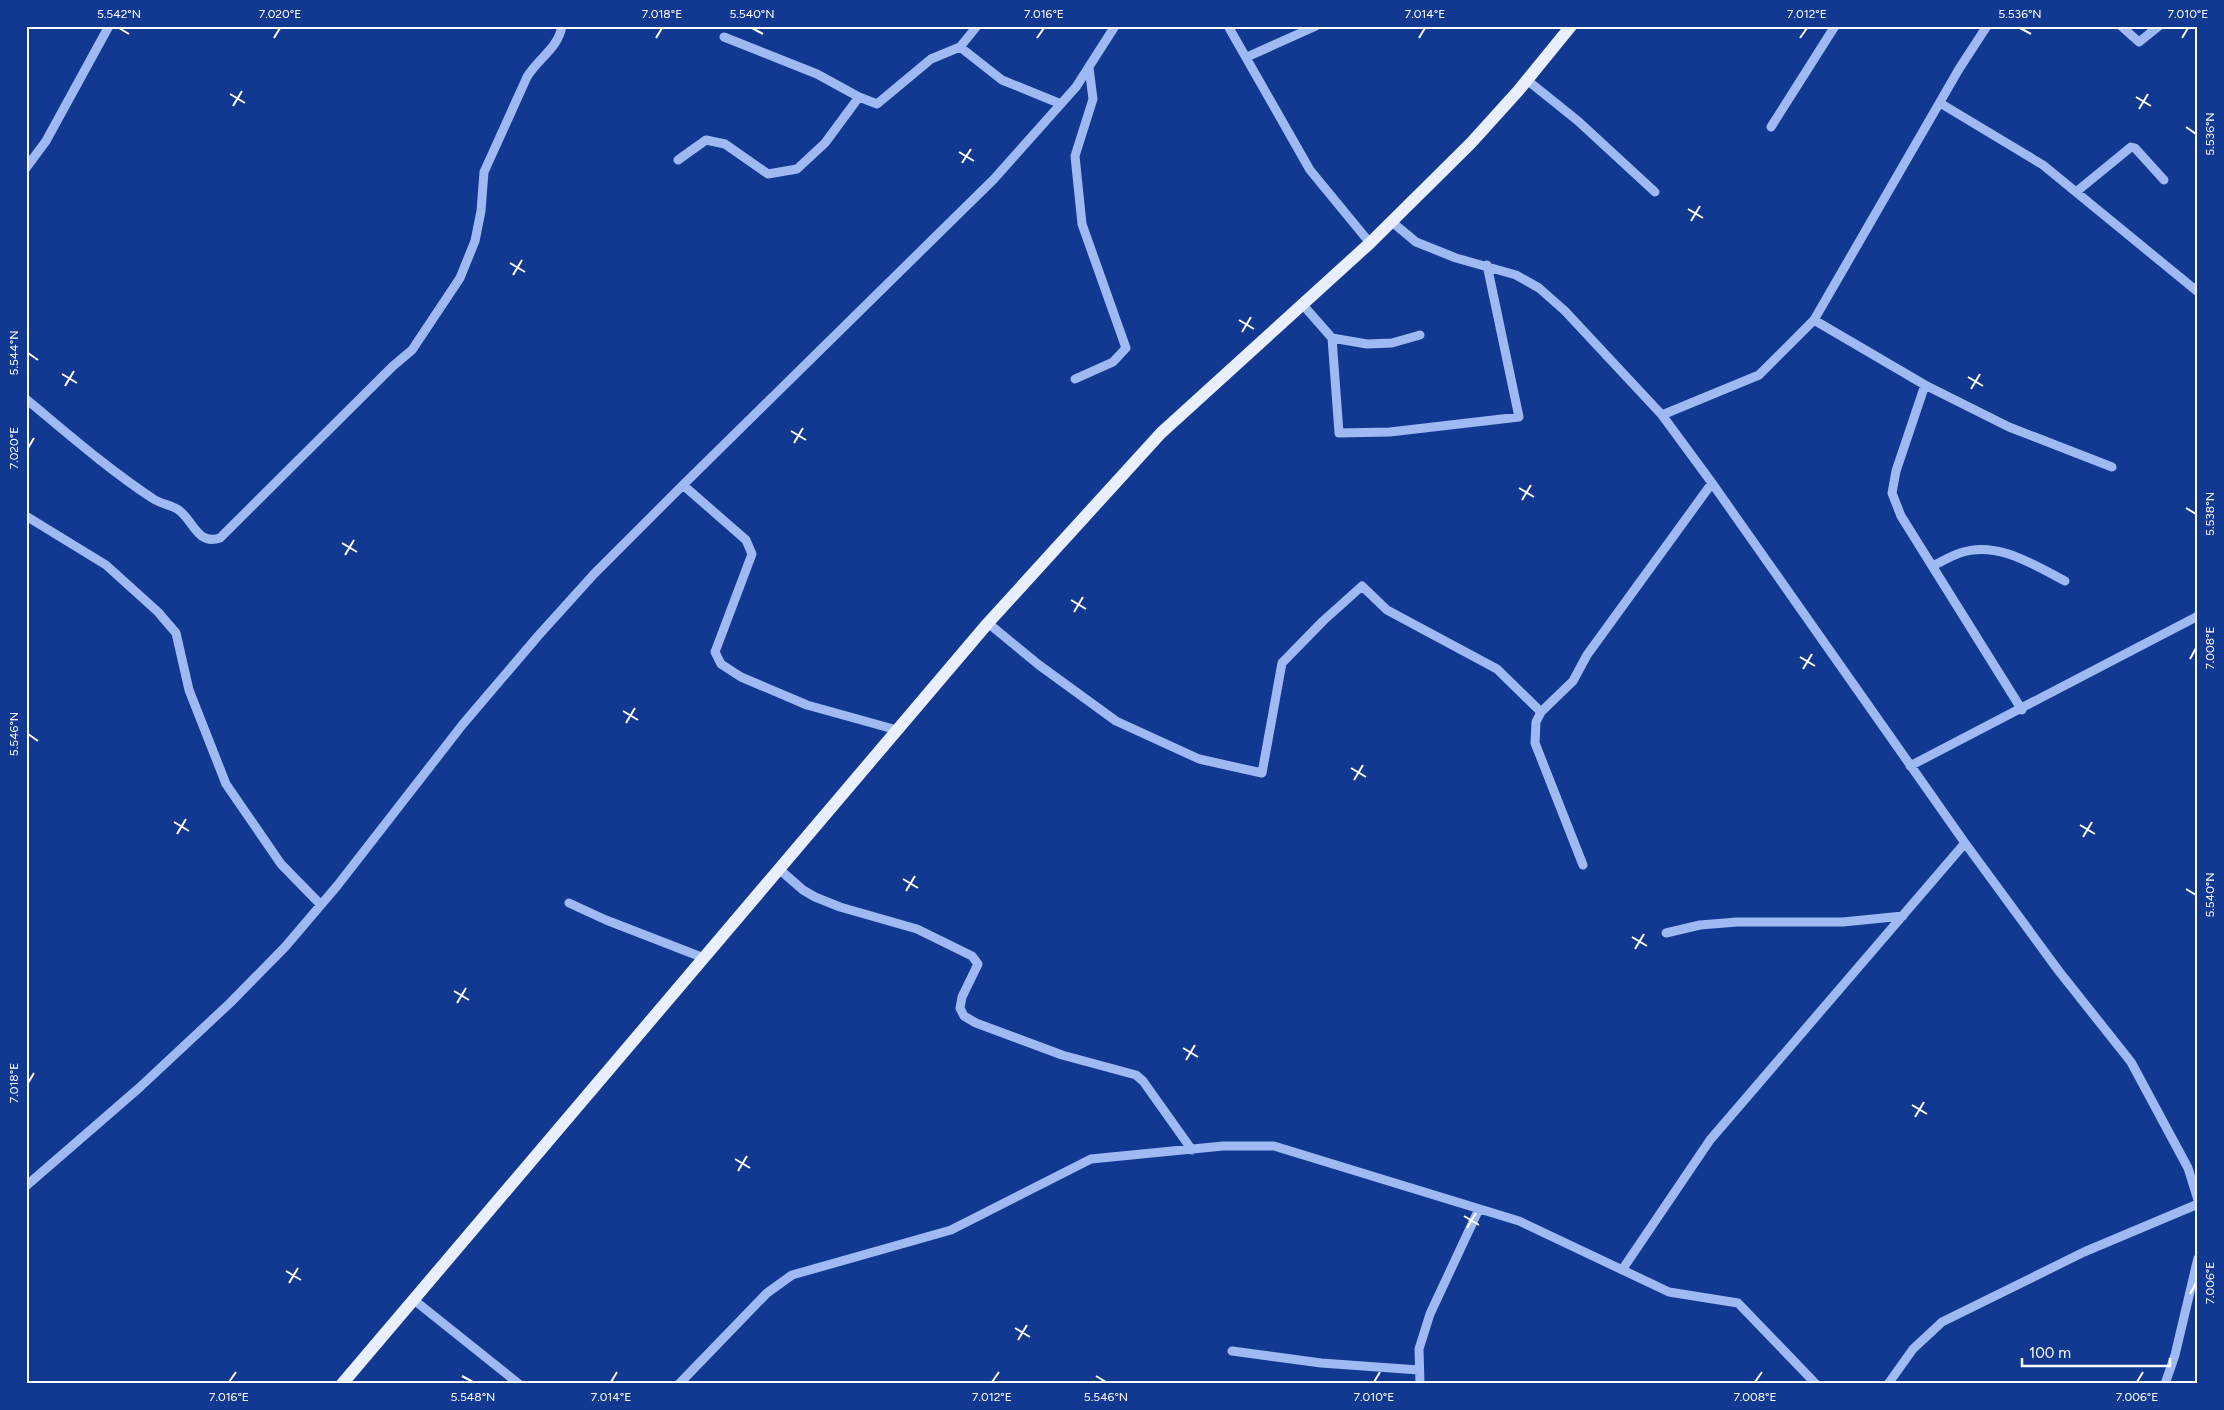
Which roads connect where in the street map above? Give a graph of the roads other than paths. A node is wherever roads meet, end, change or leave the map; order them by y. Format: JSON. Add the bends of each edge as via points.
{"nodes":[{"id":1,"x":109,"y":26,"type":"edge"},
{"id":2,"x":562,"y":26,"type":"edge"},
{"id":3,"x":977,"y":26,"type":"edge"},
{"id":4,"x":1115,"y":26,"type":"edge"},
{"id":5,"x":1228,"y":26,"type":"edge"},
{"id":6,"x":1316,"y":26,"type":"edge"},
{"id":7,"x":1571,"y":26,"type":"edge"},
{"id":8,"x":1835,"y":26,"type":"edge"},
{"id":9,"x":1987,"y":26,"type":"edge"},
{"id":10,"x":2121,"y":26,"type":"edge"},
{"id":11,"x":2159,"y":26,"type":"edge"},
{"id":12,"x":724,"y":37,"type":"dead end"},
{"id":13,"x":960,"y":47,"type":"junction"},
{"id":14,"x":1247,"y":57,"type":"junction"},
{"id":15,"x":1089,"y":68,"type":"junction"},
{"id":16,"x":1527,"y":80,"type":"junction"},
{"id":17,"x":859,"y":97,"type":"junction"},
{"id":18,"x":1940,"y":103,"type":"junction"},
{"id":19,"x":1061,"y":104,"type":"junction"},
{"id":20,"x":1771,"y":127,"type":"dead end"},
{"id":21,"x":678,"y":160,"type":"dead end"},
{"id":22,"x":26,"y":168,"type":"edge"},
{"id":23,"x":2164,"y":180,"type":"dead end"},
{"id":24,"x":1655,"y":192,"type":"dead end"},
{"id":25,"x":2076,"y":192,"type":"junction"},
{"id":26,"x":1392,"y":222,"type":"junction"},
{"id":27,"x":1370,"y":243,"type":"junction"},
{"id":28,"x":1487,"y":265,"type":"junction"},
{"id":29,"x":2198,"y":292,"type":"edge"},
{"id":30,"x":1303,"y":305,"type":"junction"},
{"id":31,"x":1814,"y":320,"type":"junction"},
{"id":32,"x":1420,"y":336,"type":"dead end"},
{"id":33,"x":1332,"y":338,"type":"junction"},
{"id":34,"x":1075,"y":380,"type":"dead end"},
{"id":35,"x":1925,"y":385,"type":"junction"},
{"id":36,"x":26,"y":399,"type":"edge"},
{"id":37,"x":1662,"y":415,"type":"junction"},
{"id":38,"x":2112,"y":467,"type":"dead end"},
{"id":39,"x":1712,"y":483,"type":"junction"},
{"id":40,"x":683,"y":485,"type":"junction"},
{"id":41,"x":26,"y":516,"type":"edge"},
{"id":42,"x":1932,"y":566,"type":"junction"},
{"id":43,"x":2065,"y":582,"type":"dead end"},
{"id":44,"x":2198,"y":616,"type":"edge"},
{"id":45,"x":988,"y":624,"type":"junction"},
{"id":46,"x":2022,"y":710,"type":"junction"},
{"id":47,"x":1541,"y":712,"type":"junction"},
{"id":48,"x":897,"y":730,"type":"junction"},
{"id":49,"x":1910,"y":766,"type":"junction"},
{"id":50,"x":1965,"y":843,"type":"junction"},
{"id":51,"x":1583,"y":865,"type":"dead end"},
{"id":52,"x":779,"y":869,"type":"junction"},
{"id":53,"x":569,"y":903,"type":"dead end"},
{"id":54,"x":321,"y":905,"type":"junction"},
{"id":55,"x":1903,"y":916,"type":"junction"},
{"id":56,"x":1666,"y":933,"type":"dead end"},
{"id":57,"x":704,"y":958,"type":"junction"},
{"id":58,"x":1192,"y":1150,"type":"junction"},
{"id":59,"x":26,"y":1186,"type":"edge"},
{"id":60,"x":2198,"y":1200,"type":"edge"},
{"id":61,"x":2198,"y":1204,"type":"edge"},
{"id":62,"x":1479,"y":1209,"type":"junction"},
{"id":63,"x":2198,"y":1258,"type":"edge"},
{"id":64,"x":1622,"y":1270,"type":"junction"},
{"id":65,"x":414,"y":1300,"type":"junction"},
{"id":66,"x":1232,"y":1351,"type":"dead end"},
{"id":67,"x":1419,"y":1370,"type":"junction"},
{"id":68,"x":342,"y":1384,"type":"edge"},
{"id":69,"x":519,"y":1384,"type":"edge"},
{"id":70,"x":680,"y":1384,"type":"edge"},
{"id":71,"x":1420,"y":1384,"type":"edge"},
{"id":72,"x":1816,"y":1384,"type":"edge"},
{"id":73,"x":1888,"y":1384,"type":"edge"},
{"id":74,"x":2165,"y":1384,"type":"edge"}],
"edges":[{"from":1,"to":22,"type":"street","via":[[46,141]]},
{"from":2,"to":36,"type":"street","via":[[559,39],[527,77],[484,172],[475,241],[460,278],[412,350],[220,538],[205,539],[177,509],[152,499]]},
{"from":3,"to":13,"type":"street"},
{"from":4,"to":15,"type":"street"},
{"from":5,"to":14,"type":"street"},
{"from":6,"to":14,"type":"street"},
{"from":7,"to":16,"type":"main road"},
{"from":8,"to":20,"type":"street"},
{"from":9,"to":18,"type":"street"},
{"from":10,"to":11,"type":"street","via":[[2139,42]]},
{"from":12,"to":17,"type":"street","via":[[817,74]]},
{"from":13,"to":17,"type":"street","via":[[931,60],[877,104]]},
{"from":13,"to":19,"type":"street","via":[[1002,80]]},
{"from":14,"to":27,"type":"street","via":[[1310,170]]},
{"from":15,"to":19,"type":"street"},
{"from":15,"to":34,"type":"street","via":[[1093,99],[1076,156],[1082,224],[1126,348],[1113,362]]},
{"from":16,"to":24,"type":"street"},
{"from":16,"to":26,"type":"main road","via":[[1471,143]]},
{"from":17,"to":21,"type":"street","via":[[825,143],[796,169],[768,174],[725,144],[706,140]]},
{"from":18,"to":25,"type":"street","via":[[2043,165]]},
{"from":18,"to":31,"type":"street"},
{"from":19,"to":40,"type":"street","via":[[994,179]]},
{"from":23,"to":25,"type":"street","via":[[2131,147]]},
{"from":25,"to":29,"type":"street"},
{"from":26,"to":27,"type":"main road"},
{"from":26,"to":28,"type":"street","via":[[1416,242],[1456,258]]},
{"from":27,"to":30,"type":"main road"},
{"from":28,"to":33,"type":"street","via":[[1519,418],[1390,432],[1339,433]]},
{"from":28,"to":37,"type":"street","via":[[1516,274],[1539,288],[1565,311]]},
{"from":30,"to":33,"type":"street"},
{"from":30,"to":45,"type":"main road","via":[[1161,433]]},
{"from":31,"to":35,"type":"street"},
{"from":31,"to":37,"type":"street","via":[[1759,375]]},
{"from":32,"to":33,"type":"street","via":[[1392,344]]},
{"from":35,"to":38,"type":"street","via":[[2009,427]]},
{"from":35,"to":42,"type":"street","via":[[1896,471],[1892,493],[1901,516]]},
{"from":37,"to":39,"type":"street"},
{"from":39,"to":47,"type":"street","via":[[1598,640],[1573,681]]},
{"from":39,"to":49,"type":"street"},
{"from":40,"to":48,"type":"street","via":[[746,540],[752,554],[715,652],[721,664],[807,706]]},
{"from":40,"to":54,"type":"street","via":[[594,574],[463,724]]},
{"from":41,"to":54,"type":"street","via":[[106,565],[158,612],[176,633],[189,690],[226,784],[281,864]]},
{"from":42,"to":43,"type":"street","via":[[1961,553],[2000,551]]},
{"from":42,"to":46,"type":"street"},
{"from":44,"to":46,"type":"street"},
{"from":45,"to":47,"type":"street","via":[[1116,722],[1199,759],[1262,773],[1282,663],[1322,621],[1362,586],[1387,610],[1497,669]]},
{"from":45,"to":48,"type":"main road"},
{"from":46,"to":49,"type":"street"},
{"from":47,"to":51,"type":"street","via":[[1536,722],[1535,743]]},
{"from":48,"to":52,"type":"main road"},
{"from":49,"to":50,"type":"street"},
{"from":50,"to":55,"type":"street"},
{"from":50,"to":60,"type":"street","via":[[2058,970],[2131,1062],[2188,1168]]},
{"from":52,"to":57,"type":"main road"},
{"from":52,"to":58,"type":"street","via":[[815,897],[917,929],[972,956],[978,964],[962,997],[960,1008],[964,1016],[1062,1055],[1136,1075]]},
{"from":53,"to":57,"type":"street"},
{"from":54,"to":59,"type":"street","via":[[230,1002]]},
{"from":55,"to":56,"type":"street","via":[[1843,922],[1700,925]]},
{"from":55,"to":64,"type":"street","via":[[1710,1140]]},
{"from":57,"to":65,"type":"main road"},
{"from":58,"to":62,"type":"street","via":[[1274,1146]]},
{"from":58,"to":70,"type":"street","via":[[1091,1158],[951,1230],[792,1275],[767,1293]]},
{"from":61,"to":73,"type":"street","via":[[2084,1252],[1942,1322],[1913,1349]]},
{"from":62,"to":64,"type":"street","via":[[1519,1221]]},
{"from":62,"to":67,"type":"street","via":[[1430,1314],[1419,1349]]},
{"from":63,"to":74,"type":"street"},
{"from":64,"to":72,"type":"street","via":[[1669,1292],[1738,1303]]},
{"from":65,"to":68,"type":"main road"},
{"from":65,"to":69,"type":"street"},
{"from":66,"to":67,"type":"street","via":[[1321,1363]]},
{"from":67,"to":71,"type":"street"}]}
